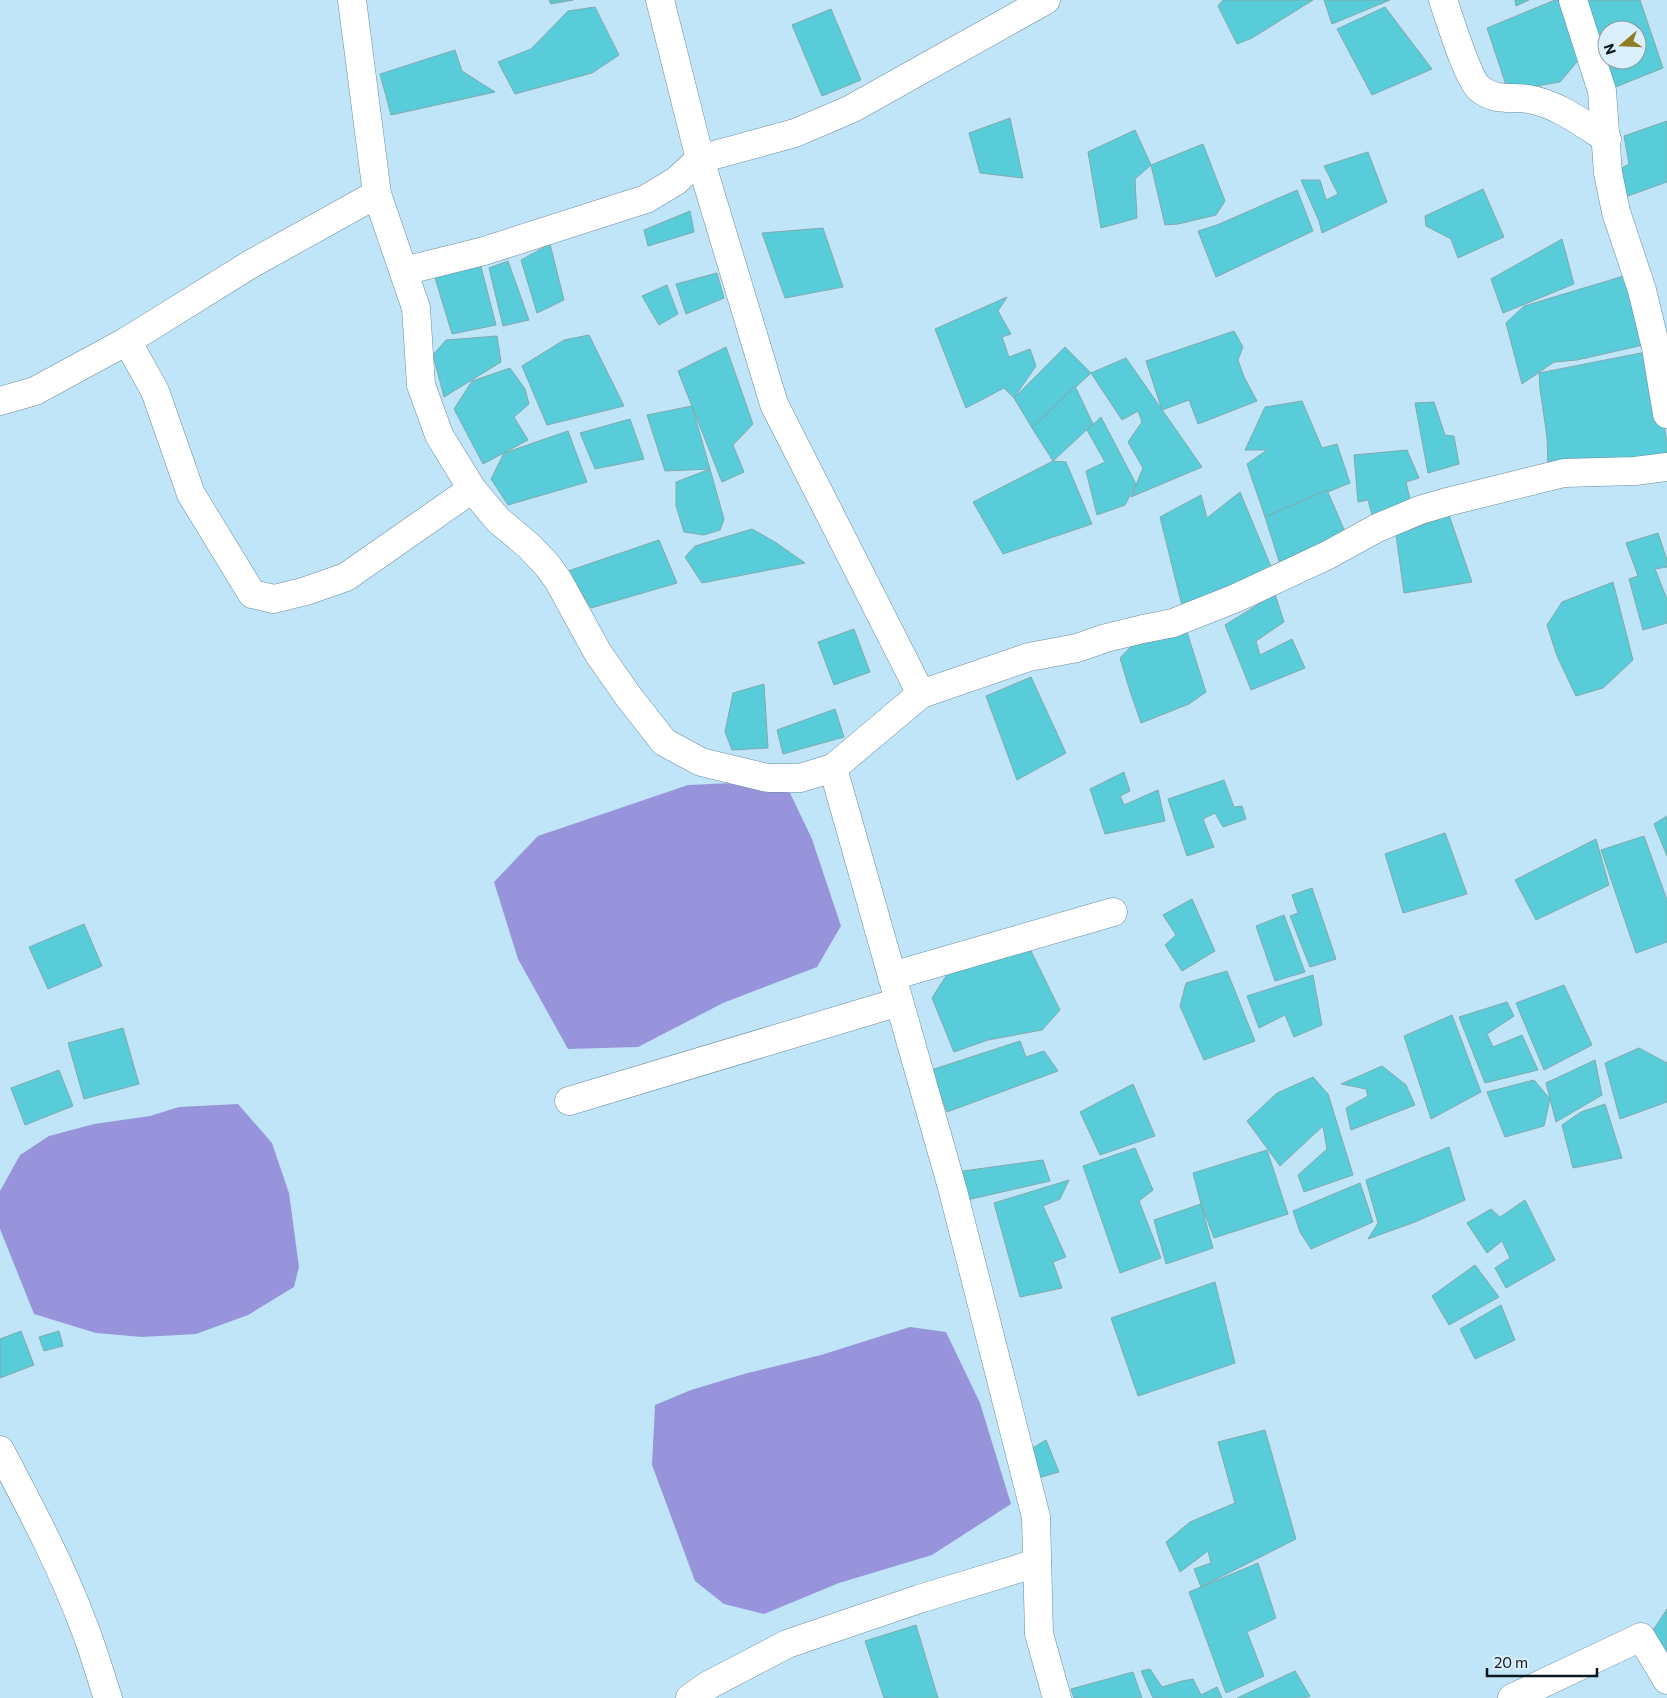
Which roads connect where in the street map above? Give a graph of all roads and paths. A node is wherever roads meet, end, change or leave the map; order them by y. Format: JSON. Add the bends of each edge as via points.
{"nodes":[{"id":1,"x":352,"y":0,"type":"edge"},
{"id":2,"x":660,"y":0,"type":"edge"},
{"id":3,"x":1046,"y":0,"type":"edge"},
{"id":4,"x":1444,"y":0,"type":"edge"},
{"id":5,"x":1573,"y":0,"type":"edge"},
{"id":6,"x":1606,"y":139,"type":"junction"},
{"id":7,"x":700,"y":159,"type":"junction"},
{"id":8,"x":377,"y":194,"type":"junction"},
{"id":9,"x":404,"y":271,"type":"junction"},
{"id":10,"x":127,"y":341,"type":"junction"},
{"id":11,"x":0,"y":401,"type":"edge"},
{"id":12,"x":1667,"y":414,"type":"edge"},
{"id":13,"x":1667,"y":467,"type":"edge"},
{"id":14,"x":472,"y":490,"type":"junction"},
{"id":15,"x":921,"y":694,"type":"junction"},
{"id":16,"x":833,"y":768,"type":"junction"},
{"id":17,"x":1113,"y":912,"type":"dead end"},
{"id":18,"x":892,"y":976,"type":"junction"},
{"id":19,"x":899,"y":1002,"type":"junction"},
{"id":20,"x":570,"y":1101,"type":"dead end"},
{"id":21,"x":0,"y":1450,"type":"edge"},
{"id":22,"x":1037,"y":1563,"type":"junction"},
{"id":23,"x":1667,"y":1680,"type":"edge"},
{"id":24,"x":108,"y":1698,"type":"edge"},
{"id":25,"x":690,"y":1698,"type":"edge"},
{"id":26,"x":1057,"y":1698,"type":"edge"},
{"id":27,"x":1512,"y":1698,"type":"edge"}],
"edges":[{"from":1,"to":8,"type":"street"},
{"from":2,"to":7,"type":"street"},
{"from":3,"to":7,"type":"street","via":[[851,109],[795,133]]},
{"from":4,"to":6,"type":"street","via":[[1467,67],[1478,88],[1499,98],[1527,99],[1562,110]]},
{"from":5,"to":6,"type":"street","via":[[1602,91]]},
{"from":6,"to":12,"type":"street","via":[[1608,173],[1616,212],[1642,290]]},
{"from":7,"to":9,"type":"street","via":[[676,181],[646,199],[484,252]]},
{"from":7,"to":15,"type":"street","via":[[774,404]]},
{"from":8,"to":9,"type":"street"},
{"from":8,"to":10,"type":"street","via":[[251,264]]},
{"from":9,"to":14,"type":"street","via":[[416,308],[421,385],[439,435]]},
{"from":10,"to":11,"type":"street","via":[[35,391]]},
{"from":10,"to":14,"type":"street","via":[[156,392],[191,494],[252,594],[274,599],[346,577]]},
{"from":13,"to":15,"type":"street","via":[[1564,473],[1447,502],[1377,528],[1328,556],[1173,623],[1029,657]]},
{"from":14,"to":16,"type":"street","via":[[498,520],[529,546],[558,580],[598,653],[664,742],[701,762],[768,778],[800,778]]},
{"from":15,"to":16,"type":"street"},
{"from":16,"to":18,"type":"street"},
{"from":17,"to":18,"type":"street"},
{"from":18,"to":19,"type":"street"},
{"from":19,"to":20,"type":"street"},
{"from":19,"to":22,"type":"street","via":[[953,1191],[1036,1517]]},
{"from":21,"to":24,"type":"street","via":[[63,1574],[86,1630]]},
{"from":22,"to":25,"type":"street","via":[[787,1644]]},
{"from":22,"to":26,"type":"street","via":[[1038,1634]]},
{"from":23,"to":27,"type":"street","via":[[1641,1637]]}]}
